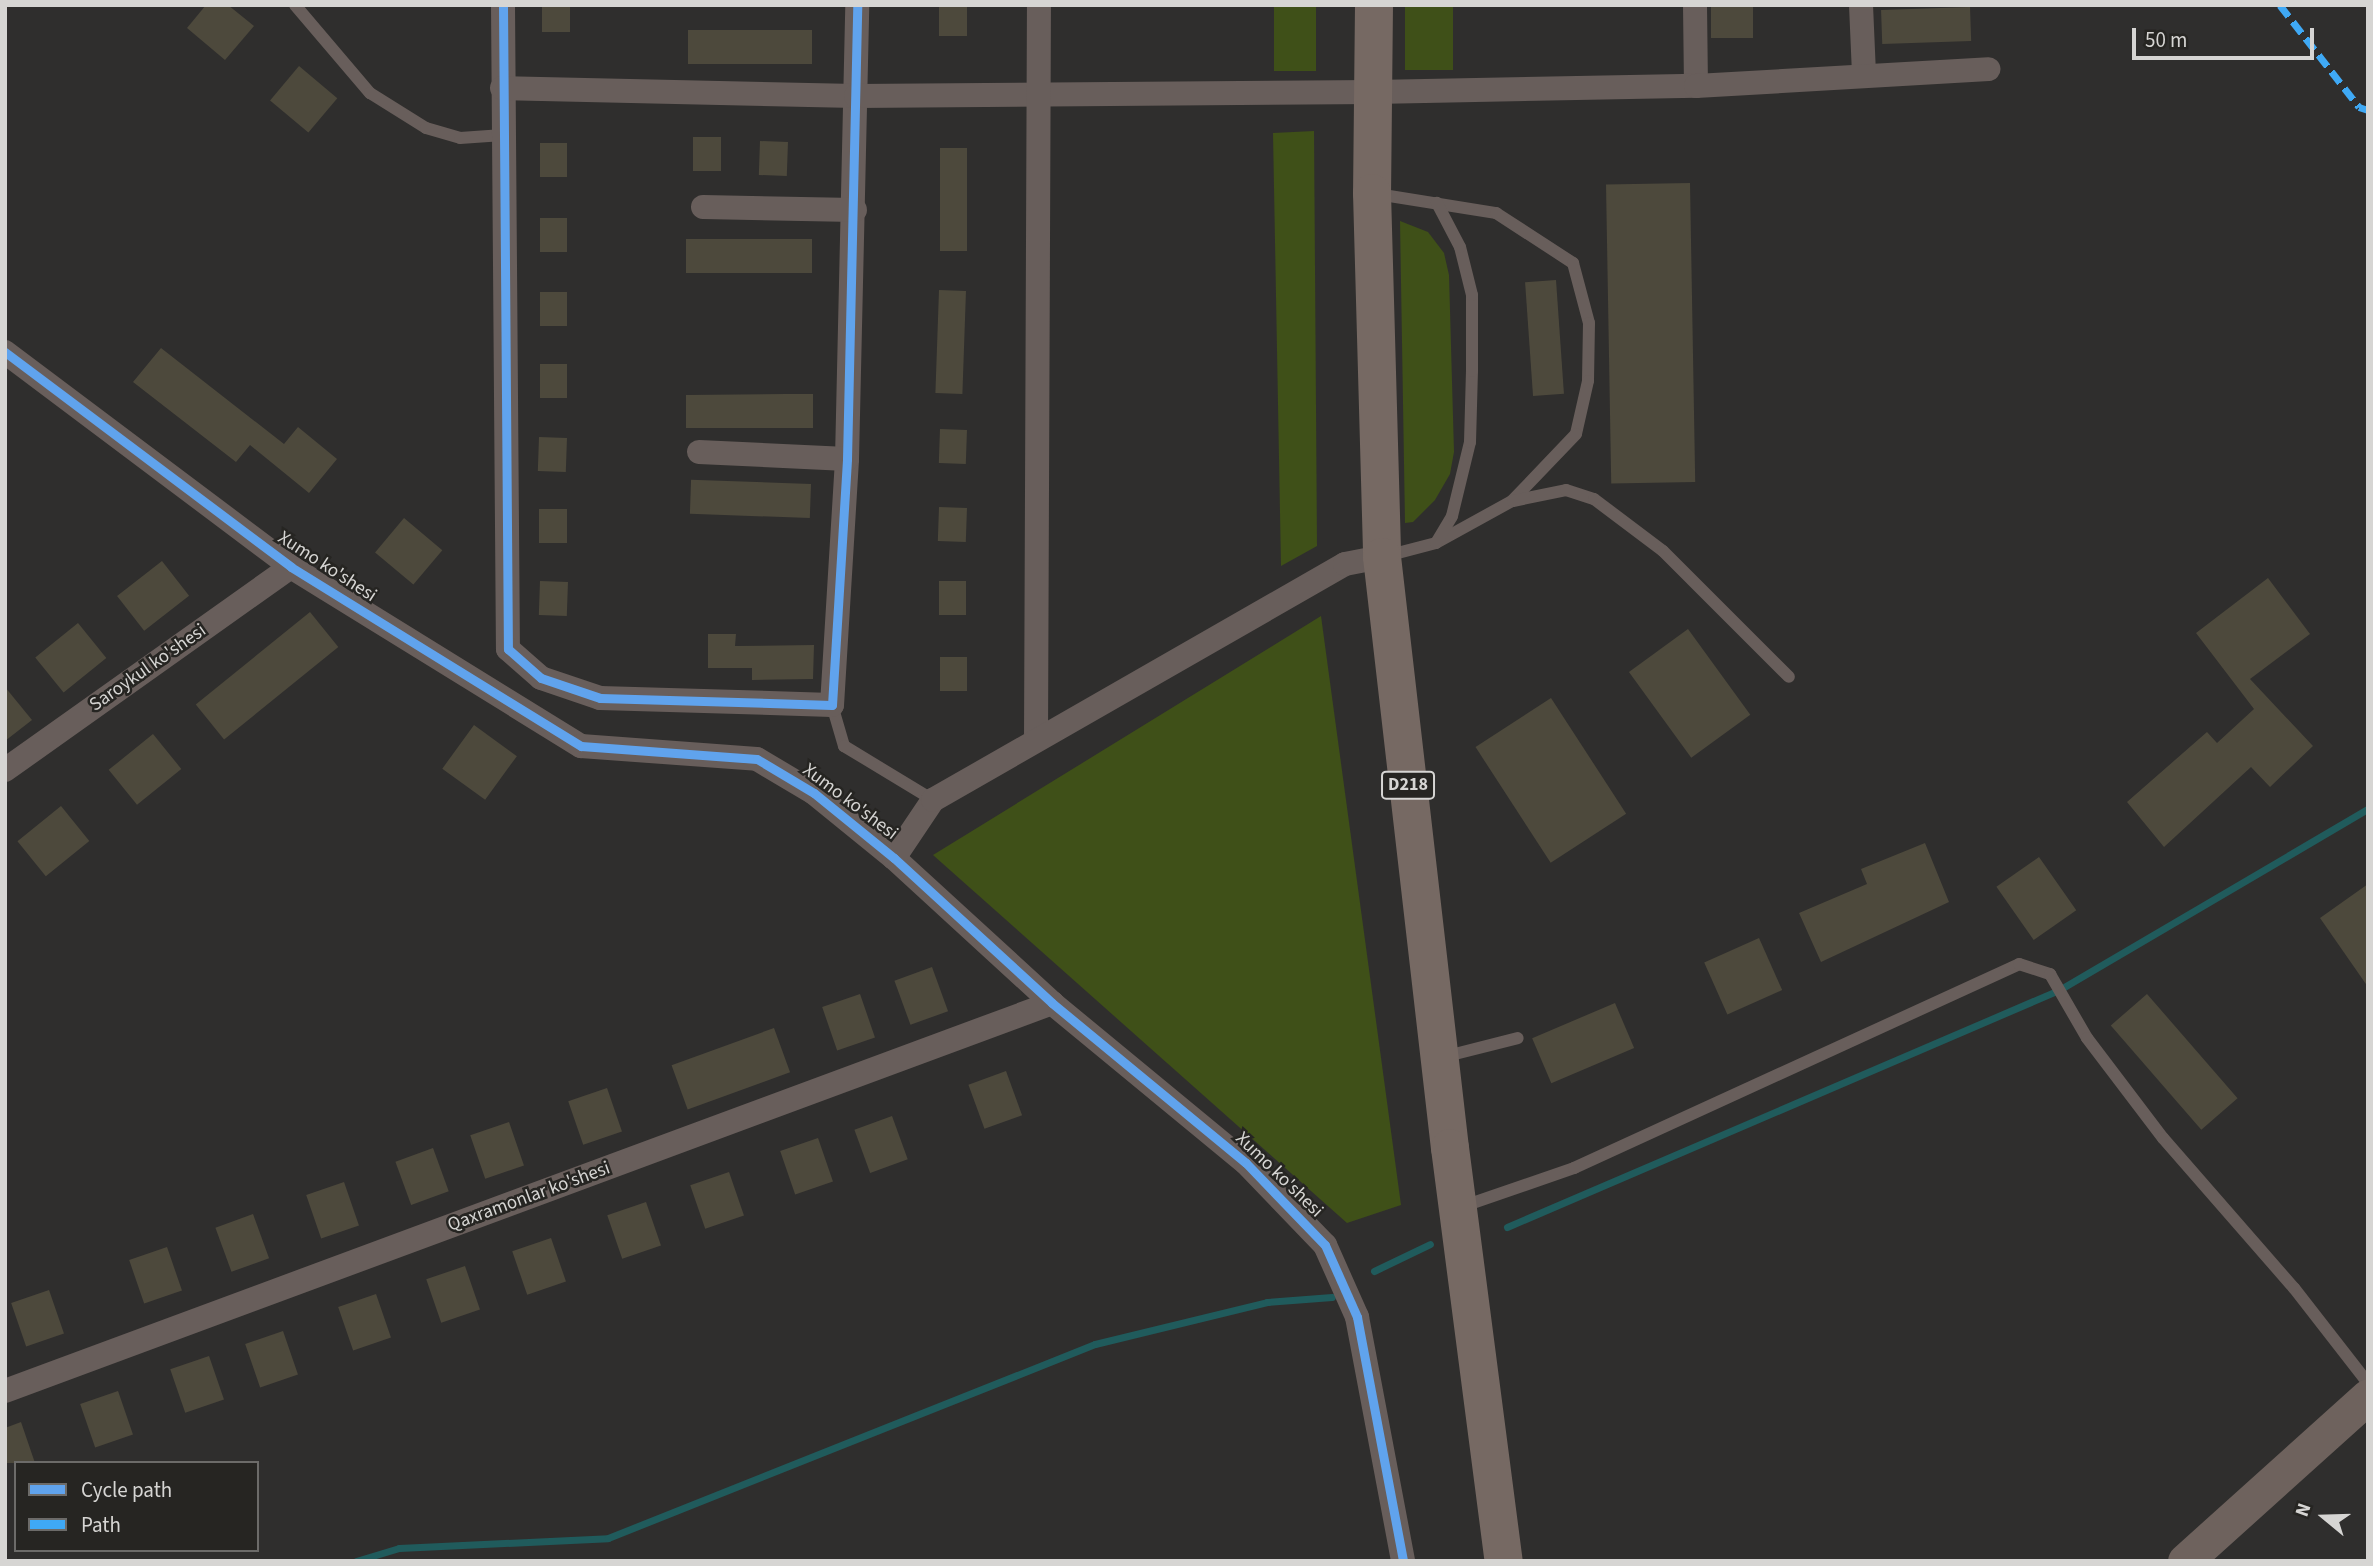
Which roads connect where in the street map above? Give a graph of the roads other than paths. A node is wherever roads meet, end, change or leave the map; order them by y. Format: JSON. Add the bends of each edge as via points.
{"nodes":[{"id":1,"x":295,"y":5,"type":"edge"},
{"id":2,"x":503,"y":5,"type":"edge"},
{"id":3,"x":857,"y":5,"type":"edge"},
{"id":4,"x":1039,"y":5,"type":"edge"},
{"id":5,"x":1374,"y":5,"type":"edge"},
{"id":6,"x":1695,"y":5,"type":"edge"},
{"id":7,"x":1861,"y":5,"type":"edge"},
{"id":8,"x":1989,"y":69,"type":"dead end"},
{"id":9,"x":1864,"y":74,"type":"junction"},
{"id":10,"x":1696,"y":86,"type":"junction"},
{"id":11,"x":502,"y":88,"type":"junction"},
{"id":12,"x":1040,"y":91,"type":"junction"},
{"id":13,"x":1374,"y":92,"type":"junction"},
{"id":14,"x":856,"y":96,"type":"junction"},
{"id":15,"x":502,"y":135,"type":"junction"},
{"id":16,"x":1372,"y":193,"type":"junction"},
{"id":17,"x":1437,"y":203,"type":"junction"},
{"id":18,"x":703,"y":207,"type":"dead end"},
{"id":19,"x":855,"y":210,"type":"junction"},
{"id":20,"x":5,"y":352,"type":"edge"},
{"id":21,"x":699,"y":453,"type":"dead end"},
{"id":22,"x":847,"y":459,"type":"junction"},
{"id":23,"x":1512,"y":501,"type":"junction"},
{"id":24,"x":1436,"y":543,"type":"junction"},
{"id":25,"x":1382,"y":557,"type":"junction"},
{"id":26,"x":291,"y":567,"type":"junction"},
{"id":27,"x":1788,"y":677,"type":"dead end"},
{"id":28,"x":832,"y":705,"type":"junction"},
{"id":29,"x":1036,"y":740,"type":"junction"},
{"id":30,"x":5,"y":770,"type":"edge"},
{"id":31,"x":933,"y":800,"type":"junction"},
{"id":32,"x":894,"y":858,"type":"junction"},
{"id":33,"x":1052,"y":1003,"type":"junction"},
{"id":34,"x":1518,"y":1038,"type":"dead end"},
{"id":35,"x":1439,"y":1058,"type":"junction"},
{"id":36,"x":1457,"y":1208,"type":"junction"},
{"id":37,"x":2368,"y":1383,"type":"edge"},
{"id":38,"x":5,"y":1391,"type":"edge"},
{"id":39,"x":2368,"y":1396,"type":"edge"},
{"id":40,"x":1403,"y":1561,"type":"edge"},
{"id":41,"x":1504,"y":1561,"type":"edge"},
{"id":42,"x":2185,"y":1561,"type":"edge"}],
"edges":[{"from":1,"to":15,"type":"lane","via":[[381,100],[426,128],[460,138]]},
{"from":2,"to":11,"type":"street"},
{"from":3,"to":14,"type":"street"},
{"from":4,"to":12,"type":"street"},
{"from":5,"to":13,"type":"main road","number":"D218"},
{"from":6,"to":10,"type":"street"},
{"from":7,"to":9,"type":"street"},
{"from":8,"to":9,"type":"street"},
{"from":9,"to":10,"type":"street"},
{"from":10,"to":13,"type":"street"},
{"from":11,"to":14,"type":"street"},
{"from":11,"to":15,"type":"street"},
{"from":12,"to":13,"type":"street"},
{"from":12,"to":14,"type":"street"},
{"from":12,"to":29,"type":"street"},
{"from":13,"to":16,"type":"main road","number":"D218"},
{"from":14,"to":19,"type":"street"},
{"from":15,"to":28,"type":"street","via":[[508,649],[541,678],[600,698]]},
{"from":16,"to":17,"type":"lane"},
{"from":16,"to":25,"type":"main road","number":"D218"},
{"from":17,"to":23,"type":"lane","via":[[1496,213],[1573,263],[1589,323],[1588,381],[1576,434]]},
{"from":17,"to":24,"type":"lane","via":[[1460,247],[1472,295],[1472,371],[1470,442],[1452,516]]},
{"from":18,"to":19,"type":"street"},
{"from":19,"to":22,"type":"street"},
{"from":20,"to":26,"type":"street","name":"Xumo ko'shesi"},
{"from":21,"to":22,"type":"street"},
{"from":22,"to":28,"type":"street"},
{"from":23,"to":24,"type":"lane"},
{"from":23,"to":27,"type":"lane","via":[[1566,490],[1594,499],[1662,551]]},
{"from":24,"to":25,"type":"lane"},
{"from":25,"to":29,"type":"street","via":[[1345,564]]},
{"from":25,"to":35,"type":"main road","number":"D218"},
{"from":26,"to":30,"type":"street","name":"Saroykul ko'shesi"},
{"from":26,"to":32,"type":"street","name":"Xumo ko'shesi","via":[[580,746],[757,759],[814,793]]},
{"from":28,"to":31,"type":"lane","via":[[844,746]]},
{"from":29,"to":31,"type":"street"},
{"from":31,"to":32,"type":"street"},
{"from":32,"to":33,"type":"street","name":"Xumo ko'shesi"},
{"from":33,"to":38,"type":"street","name":"Qaxramonlar ko'shesi"},
{"from":33,"to":40,"type":"street","name":"Xumo ko'shesi","via":[[1246,1163],[1325,1245],[1357,1317]]},
{"from":34,"to":35,"type":"lane"},
{"from":35,"to":36,"type":"main road","number":"D218"},
{"from":36,"to":37,"type":"lane","via":[[1574,1168],[2019,964],[2050,974],[2087,1038],[2163,1138],[2294,1288]]},
{"from":36,"to":41,"type":"main road","number":"D218"},
{"from":39,"to":42,"type":"street"}]}
